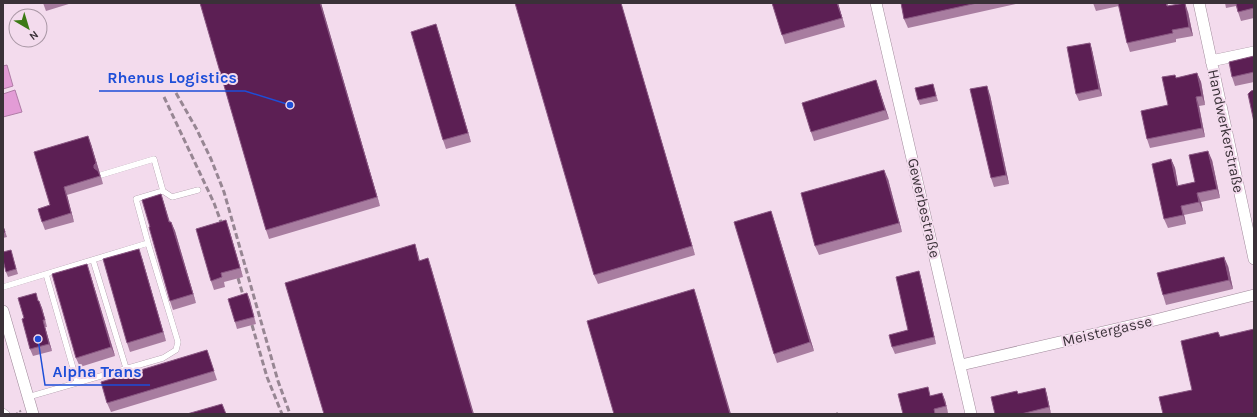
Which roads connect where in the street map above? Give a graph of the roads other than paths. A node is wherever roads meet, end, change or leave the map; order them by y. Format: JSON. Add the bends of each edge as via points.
{"nodes":[{"id":1,"x":876,"y":3,"type":"edge"},
{"id":2,"x":1199,"y":3,"type":"edge"},
{"id":3,"x":1254,"y":52,"type":"edge"},
{"id":4,"x":1211,"y":61,"type":"junction"},
{"id":5,"x":101,"y":175,"type":"edge"},
{"id":6,"x":198,"y":190,"type":"dead end"},
{"id":7,"x":163,"y":191,"type":"junction"},
{"id":8,"x":148,"y":243,"type":"junction"},
{"id":9,"x":1254,"y":259,"type":"edge"},
{"id":10,"x":92,"y":260,"type":"junction"},
{"id":11,"x":46,"y":274,"type":"junction"},
{"id":12,"x":3,"y":287,"type":"edge"},
{"id":13,"x":1254,"y":295,"type":"edge"},
{"id":14,"x":3,"y":311,"type":"edge"},
{"id":15,"x":960,"y":365,"type":"junction"},
{"id":16,"x":126,"y":368,"type":"junction"},
{"id":17,"x":77,"y":382,"type":"junction"},
{"id":18,"x":28,"y":397,"type":"junction"},
{"id":19,"x":3,"y":411,"type":"edge"},
{"id":20,"x":7,"y":414,"type":"edge"},
{"id":21,"x":33,"y":414,"type":"edge"},
{"id":22,"x":971,"y":414,"type":"edge"}],
"edges":[{"from":1,"to":15,"type":"street","name":"Gewerbestraße"},
{"from":2,"to":4,"type":"street","name":"Handwerkerstraße"},
{"from":3,"to":4,"type":"street"},
{"from":4,"to":9,"type":"street","name":"Handwerkerstraße"},
{"from":5,"to":7,"type":"lane","via":[[154,159]]},
{"from":6,"to":7,"type":"lane","via":[[172,197]]},
{"from":7,"to":8,"type":"lane","via":[[136,199]]},
{"from":8,"to":10,"type":"lane"},
{"from":8,"to":16,"type":"lane","via":[[178,342],[176,350],[163,358]]},
{"from":10,"to":11,"type":"lane"},
{"from":10,"to":16,"type":"lane"},
{"from":11,"to":12,"type":"lane"},
{"from":11,"to":17,"type":"lane"},
{"from":13,"to":15,"type":"street","name":"Meistergasse"},
{"from":14,"to":18,"type":"street"},
{"from":15,"to":22,"type":"street","name":"Gewerbestraße"},
{"from":16,"to":17,"type":"lane"},
{"from":17,"to":18,"type":"lane"},
{"from":18,"to":21,"type":"street"},
{"from":19,"to":20,"type":"lane"}]}
